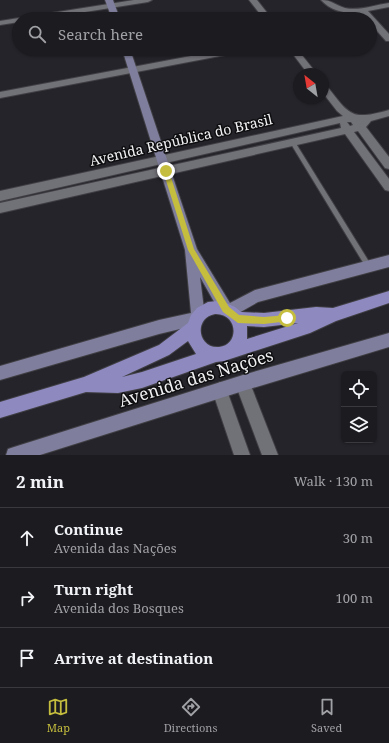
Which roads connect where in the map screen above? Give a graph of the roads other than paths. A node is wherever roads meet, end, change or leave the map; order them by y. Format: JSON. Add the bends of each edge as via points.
{"nodes":[{"id":1,"x":148,"y":0,"type":"edge"},
{"id":2,"x":252,"y":0,"type":"edge"},
{"id":3,"x":325,"y":0,"type":"edge"},
{"id":4,"x":110,"y":3,"type":"edge"},
{"id":5,"x":389,"y":5,"type":"edge"},
{"id":6,"x":362,"y":10,"type":"joint"},
{"id":7,"x":63,"y":12,"type":"edge"},
{"id":8,"x":262,"y":12,"type":"edge"},
{"id":9,"x":12,"y":21,"type":"edge"},
{"id":10,"x":0,"y":23,"type":"edge"},
{"id":11,"x":377,"y":26,"type":"edge"},
{"id":12,"x":389,"y":39,"type":"edge"},
{"id":13,"x":128,"y":56,"type":"edge"},
{"id":14,"x":205,"y":56,"type":"edge"},
{"id":15,"x":298,"y":56,"type":"edge"},
{"id":16,"x":307,"y":68,"type":"edge"},
{"id":17,"x":133,"y":70,"type":"junction"},
{"id":18,"x":0,"y":95,"type":"edge"},
{"id":19,"x":329,"y":95,"type":"edge"},
{"id":20,"x":340,"y":109,"type":"junction"},
{"id":21,"x":389,"y":114,"type":"edge"},
{"id":22,"x":353,"y":118,"type":"junction"},
{"id":23,"x":368,"y":119,"type":"junction"},
{"id":24,"x":340,"y":120,"type":"junction"},
{"id":25,"x":360,"y":127,"type":"junction"},
{"id":26,"x":347,"y":130,"type":"junction"},
{"id":27,"x":277,"y":134,"type":"junction"},
{"id":28,"x":288,"y":144,"type":"junction"},
{"id":29,"x":162,"y":159,"type":"junction"},
{"id":30,"x":389,"y":165,"type":"edge"},
{"id":31,"x":166,"y":171,"type":"junction"},
{"id":32,"x":389,"y":187,"type":"edge"},
{"id":33,"x":0,"y":196,"type":"edge"},
{"id":34,"x":0,"y":208,"type":"edge"},
{"id":35,"x":191,"y":250,"type":"junction"},
{"id":36,"x":389,"y":261,"type":"edge"},
{"id":37,"x":369,"y":267,"type":"junction"},
{"id":38,"x":389,"y":297,"type":"edge"},
{"id":39,"x":231,"y":313,"type":"junction"},
{"id":40,"x":332,"y":315,"type":"junction"},
{"id":41,"x":196,"y":321,"type":"junction"},
{"id":42,"x":389,"y":340,"type":"edge"},
{"id":43,"x":233,"y":350,"type":"junction"},
{"id":44,"x":216,"y":355,"type":"junction"},
{"id":45,"x":0,"y":373,"type":"edge"},
{"id":46,"x":243,"y":383,"type":"junction"},
{"id":47,"x":84,"y":385,"type":"junction"},
{"id":48,"x":220,"y":390,"type":"junction"},
{"id":49,"x":0,"y":410,"type":"edge"},
{"id":50,"x":14,"y":455,"type":"edge"},
{"id":51,"x":242,"y":455,"type":"edge"},
{"id":52,"x":270,"y":455,"type":"edge"}],
"edges":[{"from":1,"to":4,"type":"street"},
{"from":2,"to":8,"type":"street"},
{"from":3,"to":6,"type":"street","via":[[338,9]]},
{"from":4,"to":7,"type":"street"},
{"from":5,"to":6,"type":"street"},
{"from":9,"to":10,"type":"street"},
{"from":11,"to":12,"type":"street"},
{"from":13,"to":17,"type":"street"},
{"from":14,"to":17,"type":"street"},
{"from":15,"to":16,"type":"street"},
{"from":17,"to":18,"type":"street"},
{"from":17,"to":29,"type":"street"},
{"from":19,"to":20,"type":"street"},
{"from":20,"to":22,"type":"street"},
{"from":20,"to":24,"type":"street"},
{"from":21,"to":23,"type":"street","name":"Avenida República do Brasil"},
{"from":22,"to":23,"type":"street","name":"Avenida República do Brasil"},
{"from":22,"to":24,"type":"street","name":"Avenida República do Brasil"},
{"from":22,"to":25,"type":"street"},
{"from":23,"to":25,"type":"street"},
{"from":24,"to":26,"type":"street"},
{"from":24,"to":27,"type":"street","name":"Avenida República do Brasil"},
{"from":25,"to":26,"type":"street","name":"Avenida República do Brasil"},
{"from":25,"to":30,"type":"street"},
{"from":26,"to":28,"type":"street","name":"Avenida República do Brasil"},
{"from":26,"to":32,"type":"street"},
{"from":27,"to":28,"type":"street"},
{"from":27,"to":29,"type":"street","name":"Avenida República do Brasil"},
{"from":28,"to":31,"type":"street","name":"Avenida República do Brasil"},
{"from":28,"to":37,"type":"lane"},
{"from":29,"to":31,"type":"street"},
{"from":29,"to":33,"type":"street","name":"Avenida República do Brasil"},
{"from":31,"to":34,"type":"street","name":"Avenida República do Brasil"},
{"from":31,"to":35,"type":"street"},
{"from":35,"to":39,"type":"street"},
{"from":35,"to":41,"type":"street"},
{"from":36,"to":37,"type":"street"},
{"from":37,"to":39,"type":"street","via":[[255,296],[242,302]]},
{"from":38,"to":40,"type":"main road","name":"Avenida das Nações"},
{"from":39,"to":40,"type":"main road","name":"Avenida das Nações","via":[[264,320],[316,314]]},
{"from":39,"to":41,"type":"main road","name":"Avenida das Nações","via":[[218,307],[211,308],[204,311]]},
{"from":39,"to":43,"type":"main road","name":"Avenida das Nações","via":[[242,330],[240,340]]},
{"from":40,"to":43,"type":"main road","name":"Avenida das Nações","via":[[310,326]]},
{"from":41,"to":44,"type":"main road","name":"Avenida das Nações","via":[[194,337],[198,346]]},
{"from":41,"to":45,"type":"street","name":"Avenida das Nações","via":[[159,327]]},
{"from":41,"to":47,"type":"main road","name":"Avenida das Nações","via":[[164,350]]},
{"from":42,"to":46,"type":"street","name":"Avenida das Nações"},
{"from":43,"to":44,"type":"main road","name":"Avenida das Nações"},
{"from":44,"to":47,"type":"main road","name":"Avenida das Nações","via":[[142,380],[118,385]]},
{"from":46,"to":48,"type":"street","name":"Avenida das Nações"},
{"from":46,"to":52,"type":"street"},
{"from":47,"to":49,"type":"main road","name":"Avenida das Nações"},
{"from":48,"to":50,"type":"street","name":"Avenida das Nações"},
{"from":48,"to":51,"type":"street"}]}
